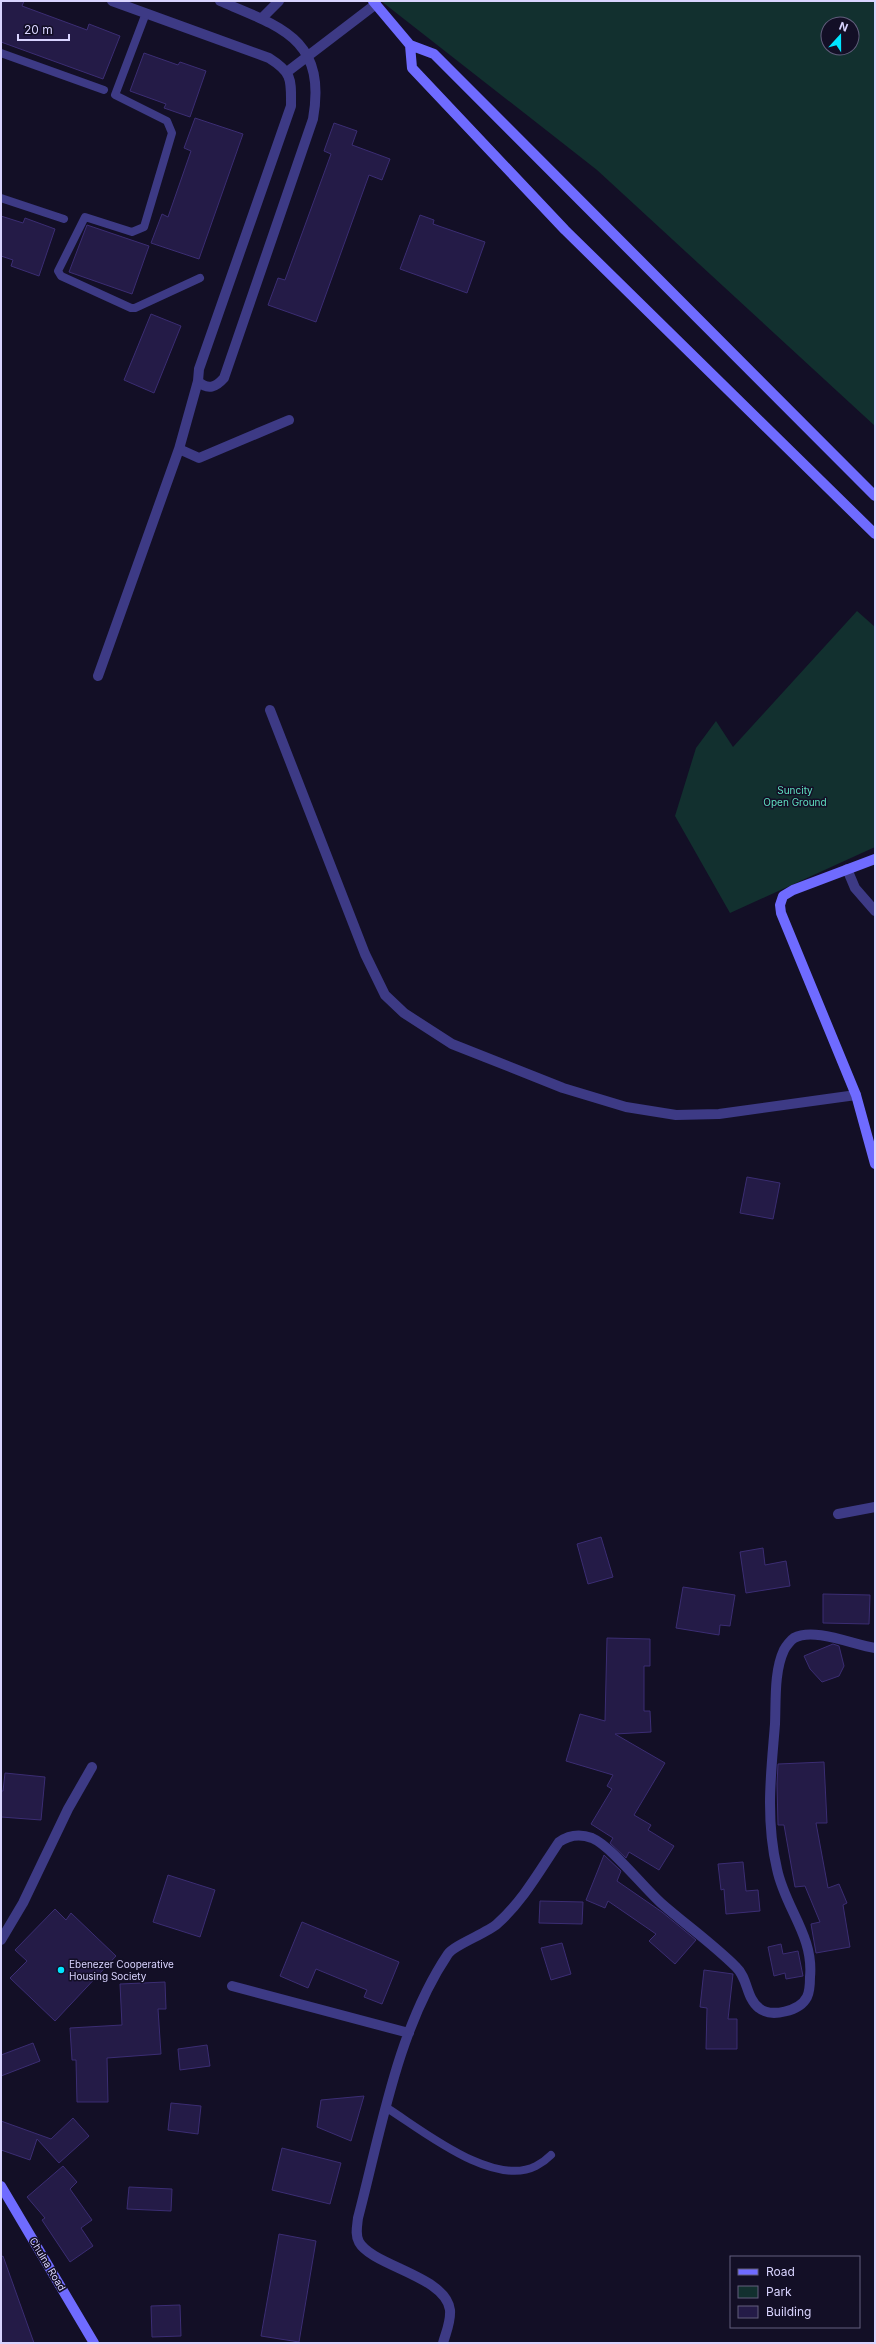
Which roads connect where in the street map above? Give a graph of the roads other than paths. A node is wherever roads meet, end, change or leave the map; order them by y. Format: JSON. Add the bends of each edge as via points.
{"nodes":[{"id":1,"x":112,"y":1,"type":"edge"},
{"id":2,"x":220,"y":1,"type":"edge"},
{"id":3,"x":279,"y":1,"type":"edge"},
{"id":4,"x":374,"y":3,"type":"edge"},
{"id":5,"x":146,"y":13,"type":"junction"},
{"id":6,"x":262,"y":18,"type":"junction"},
{"id":7,"x":410,"y":45,"type":"junction"},
{"id":8,"x":1,"y":53,"type":"edge"},
{"id":9,"x":308,"y":55,"type":"junction"},
{"id":10,"x":287,"y":72,"type":"junction"},
{"id":11,"x":104,"y":90,"type":"dead end"},
{"id":12,"x":1,"y":198,"type":"edge"},
{"id":13,"x":64,"y":219,"type":"dead end"},
{"id":14,"x":200,"y":278,"type":"dead end"},
{"id":15,"x":198,"y":381,"type":"junction"},
{"id":16,"x":289,"y":420,"type":"dead end"},
{"id":17,"x":178,"y":449,"type":"junction"},
{"id":18,"x":875,"y":496,"type":"edge"},
{"id":19,"x":875,"y":534,"type":"edge"},
{"id":20,"x":98,"y":676,"type":"dead end"},
{"id":21,"x":270,"y":710,"type":"dead end"},
{"id":22,"x":875,"y":859,"type":"edge"},
{"id":23,"x":847,"y":869,"type":"junction"},
{"id":24,"x":875,"y":911,"type":"edge"},
{"id":25,"x":856,"y":1095,"type":"junction"},
{"id":26,"x":875,"y":1164,"type":"edge"},
{"id":27,"x":875,"y":1507,"type":"edge"},
{"id":28,"x":838,"y":1514,"type":"dead end"},
{"id":29,"x":875,"y":1648,"type":"edge"},
{"id":30,"x":92,"y":1767,"type":"dead end"},
{"id":31,"x":1,"y":1940,"type":"edge"},
{"id":32,"x":232,"y":1986,"type":"dead end"},
{"id":33,"x":409,"y":2033,"type":"junction"},
{"id":34,"x":387,"y":2108,"type":"junction"},
{"id":35,"x":551,"y":2155,"type":"dead end"},
{"id":36,"x":1,"y":2186,"type":"edge"},
{"id":37,"x":94,"y":2343,"type":"edge"},
{"id":38,"x":443,"y":2343,"type":"edge"}],
"edges":[{"from":1,"to":5,"type":"street"},
{"from":2,"to":6,"type":"street"},
{"from":3,"to":6,"type":"street"},
{"from":4,"to":7,"type":"street"},
{"from":4,"to":9,"type":"street"},
{"from":5,"to":10,"type":"street","via":[[269,58]]},
{"from":5,"to":14,"type":"lane","via":[[115,94],[167,121],[171,127],[172,133],[144,227],[132,232],[85,217],[58,271],[59,274],[131,308]]},
{"from":6,"to":9,"type":"street","via":[[294,37]]},
{"from":7,"to":18,"type":"street","via":[[434,54]]},
{"from":7,"to":19,"type":"street","via":[[412,68],[565,230]]},
{"from":8,"to":11,"type":"lane"},
{"from":9,"to":10,"type":"street"},
{"from":9,"to":15,"type":"street","via":[[316,81],[311,126],[224,378],[211,388],[203,386]]},
{"from":10,"to":15,"type":"street","via":[[291,85],[291,106],[199,369]]},
{"from":12,"to":13,"type":"lane"},
{"from":15,"to":17,"type":"street"},
{"from":16,"to":17,"type":"street","via":[[199,458]]},
{"from":17,"to":20,"type":"street"},
{"from":21,"to":25,"type":"street","via":[[365,954],[385,995],[404,1014],[452,1044],[563,1088],[626,1107],[676,1115],[719,1114]]},
{"from":22,"to":23,"type":"street"},
{"from":23,"to":24,"type":"street","via":[[855,888]]},
{"from":23,"to":25,"type":"street","via":[[793,890],[783,896],[780,905],[791,940]]},
{"from":25,"to":26,"type":"street"},
{"from":27,"to":28,"type":"street"},
{"from":29,"to":33,"type":"street","via":[[807,1634],[794,1638],[784,1649],[778,1672],[770,1802],[771,1834],[777,1872],[807,1942],[812,1960],[807,1996],[802,2004],[791,2011],[765,2011],[758,2007],[752,2000],[747,1983],[738,1968],[660,1902],[610,1851],[593,1838],[578,1835],[566,1837],[559,1842],[527,1890],[497,1924],[450,1952],[422,1998]]},
{"from":30,"to":31,"type":"street","via":[[68,1809],[23,1903]]},
{"from":32,"to":33,"type":"street"},
{"from":33,"to":34,"type":"street"},
{"from":34,"to":35,"type":"lane","via":[[455,2150],[496,2169],[516,2170],[535,2166]]},
{"from":34,"to":38,"type":"street","via":[[356,2233],[360,2244],[373,2255],[438,2290],[450,2308],[450,2320]]},
{"from":36,"to":37,"type":"street","name":"Chulna Road"}]}
